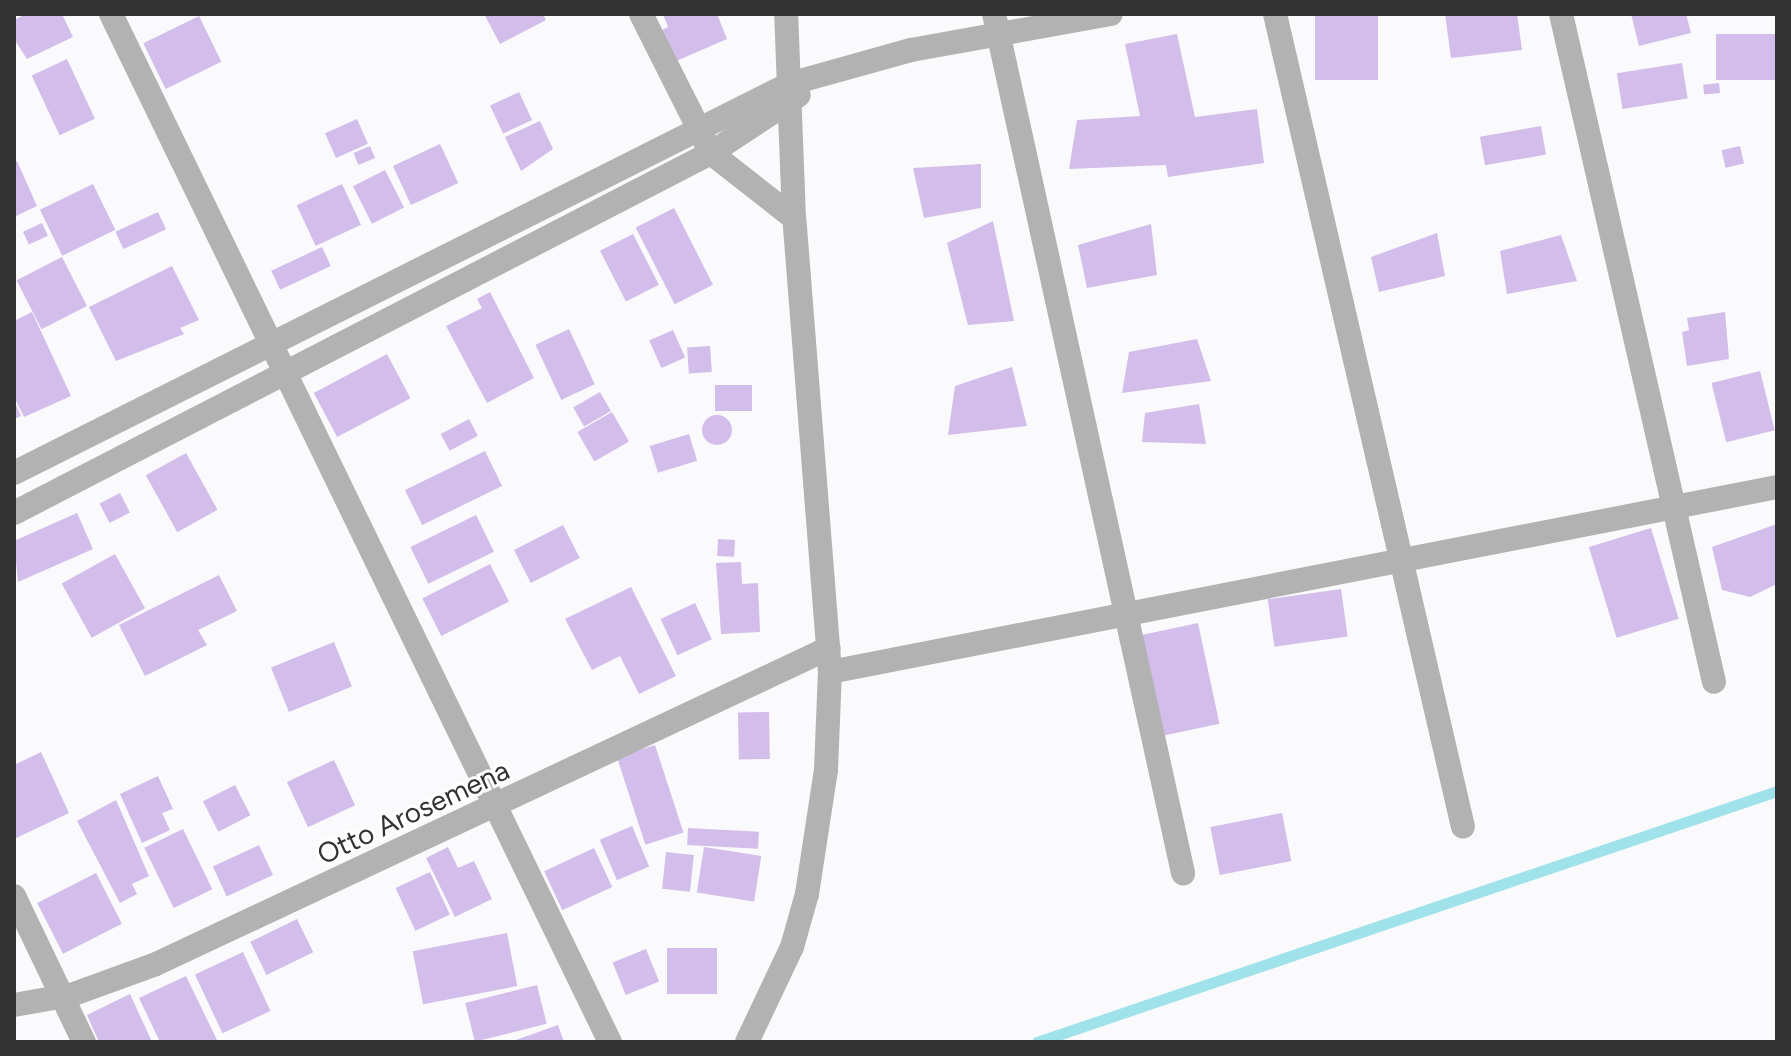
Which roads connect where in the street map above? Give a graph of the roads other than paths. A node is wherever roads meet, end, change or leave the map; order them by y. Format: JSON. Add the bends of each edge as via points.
{"nodes":[{"id":1,"x":111,"y":14,"type":"edge"},
{"id":2,"x":641,"y":14,"type":"edge"},
{"id":3,"x":786,"y":14,"type":"edge"},
{"id":4,"x":1111,"y":14,"type":"edge"},
{"id":5,"x":1275,"y":14,"type":"edge"},
{"id":6,"x":1561,"y":14,"type":"edge"},
{"id":7,"x":996,"y":24,"type":"edge"},
{"id":8,"x":789,"y":93,"type":"junction"},
{"id":9,"x":697,"y":128,"type":"junction"},
{"id":10,"x":711,"y":153,"type":"junction"},
{"id":11,"x":794,"y":218,"type":"junction"},
{"id":12,"x":272,"y":344,"type":"junction"},
{"id":13,"x":286,"y":376,"type":"junction"},
{"id":14,"x":14,"y":473,"type":"edge"},
{"id":15,"x":1777,"y":487,"type":"edge"},
{"id":16,"x":1673,"y":505,"type":"junction"},
{"id":17,"x":14,"y":513,"type":"edge"},
{"id":18,"x":1400,"y":558,"type":"junction"},
{"id":19,"x":1125,"y":611,"type":"junction"},
{"id":20,"x":830,"y":660,"type":"junction"},
{"id":21,"x":1714,"y":682,"type":"dead end"},
{"id":22,"x":496,"y":806,"type":"junction"},
{"id":23,"x":1463,"y":827,"type":"dead end"},
{"id":24,"x":1183,"y":873,"type":"dead end"},
{"id":25,"x":14,"y":896,"type":"edge"},
{"id":26,"x":62,"y":994,"type":"junction"},
{"id":27,"x":14,"y":1005,"type":"edge"},
{"id":28,"x":84,"y":1042,"type":"edge"},
{"id":29,"x":610,"y":1042,"type":"edge"},
{"id":30,"x":747,"y":1042,"type":"edge"}],
"edges":[{"from":1,"to":12,"type":"street"},
{"from":2,"to":9,"type":"street"},
{"from":3,"to":8,"type":"street"},
{"from":4,"to":7,"type":"street"},
{"from":5,"to":18,"type":"street"},
{"from":6,"to":16,"type":"street"},
{"from":7,"to":8,"type":"street","via":[[862,62]]},
{"from":7,"to":19,"type":"street"},
{"from":8,"to":9,"type":"street"},
{"from":8,"to":10,"type":"street"},
{"from":8,"to":11,"type":"street"},
{"from":9,"to":10,"type":"street"},
{"from":9,"to":12,"type":"street"},
{"from":10,"to":11,"type":"street"},
{"from":10,"to":13,"type":"street"},
{"from":11,"to":20,"type":"street"},
{"from":12,"to":13,"type":"street"},
{"from":12,"to":14,"type":"street"},
{"from":13,"to":17,"type":"street"},
{"from":13,"to":22,"type":"street"},
{"from":15,"to":16,"type":"street","name":"Otto Arosemena"},
{"from":16,"to":18,"type":"street","name":"Otto Arosemena"},
{"from":16,"to":21,"type":"street"},
{"from":18,"to":19,"type":"street","name":"Otto Arosemena"},
{"from":18,"to":23,"type":"street"},
{"from":19,"to":20,"type":"street","name":"Otto Arosemena"},
{"from":19,"to":24,"type":"street"},
{"from":20,"to":22,"type":"street","name":"Otto Arosemena"},
{"from":20,"to":30,"type":"street","via":[[826,770],[807,894],[792,947]]},
{"from":22,"to":26,"type":"street","name":"Otto Arosemena","via":[[156,964]]},
{"from":22,"to":29,"type":"street"},
{"from":25,"to":26,"type":"street"},
{"from":26,"to":27,"type":"street","name":"Otto Arosemena"},
{"from":26,"to":28,"type":"street"}]}
